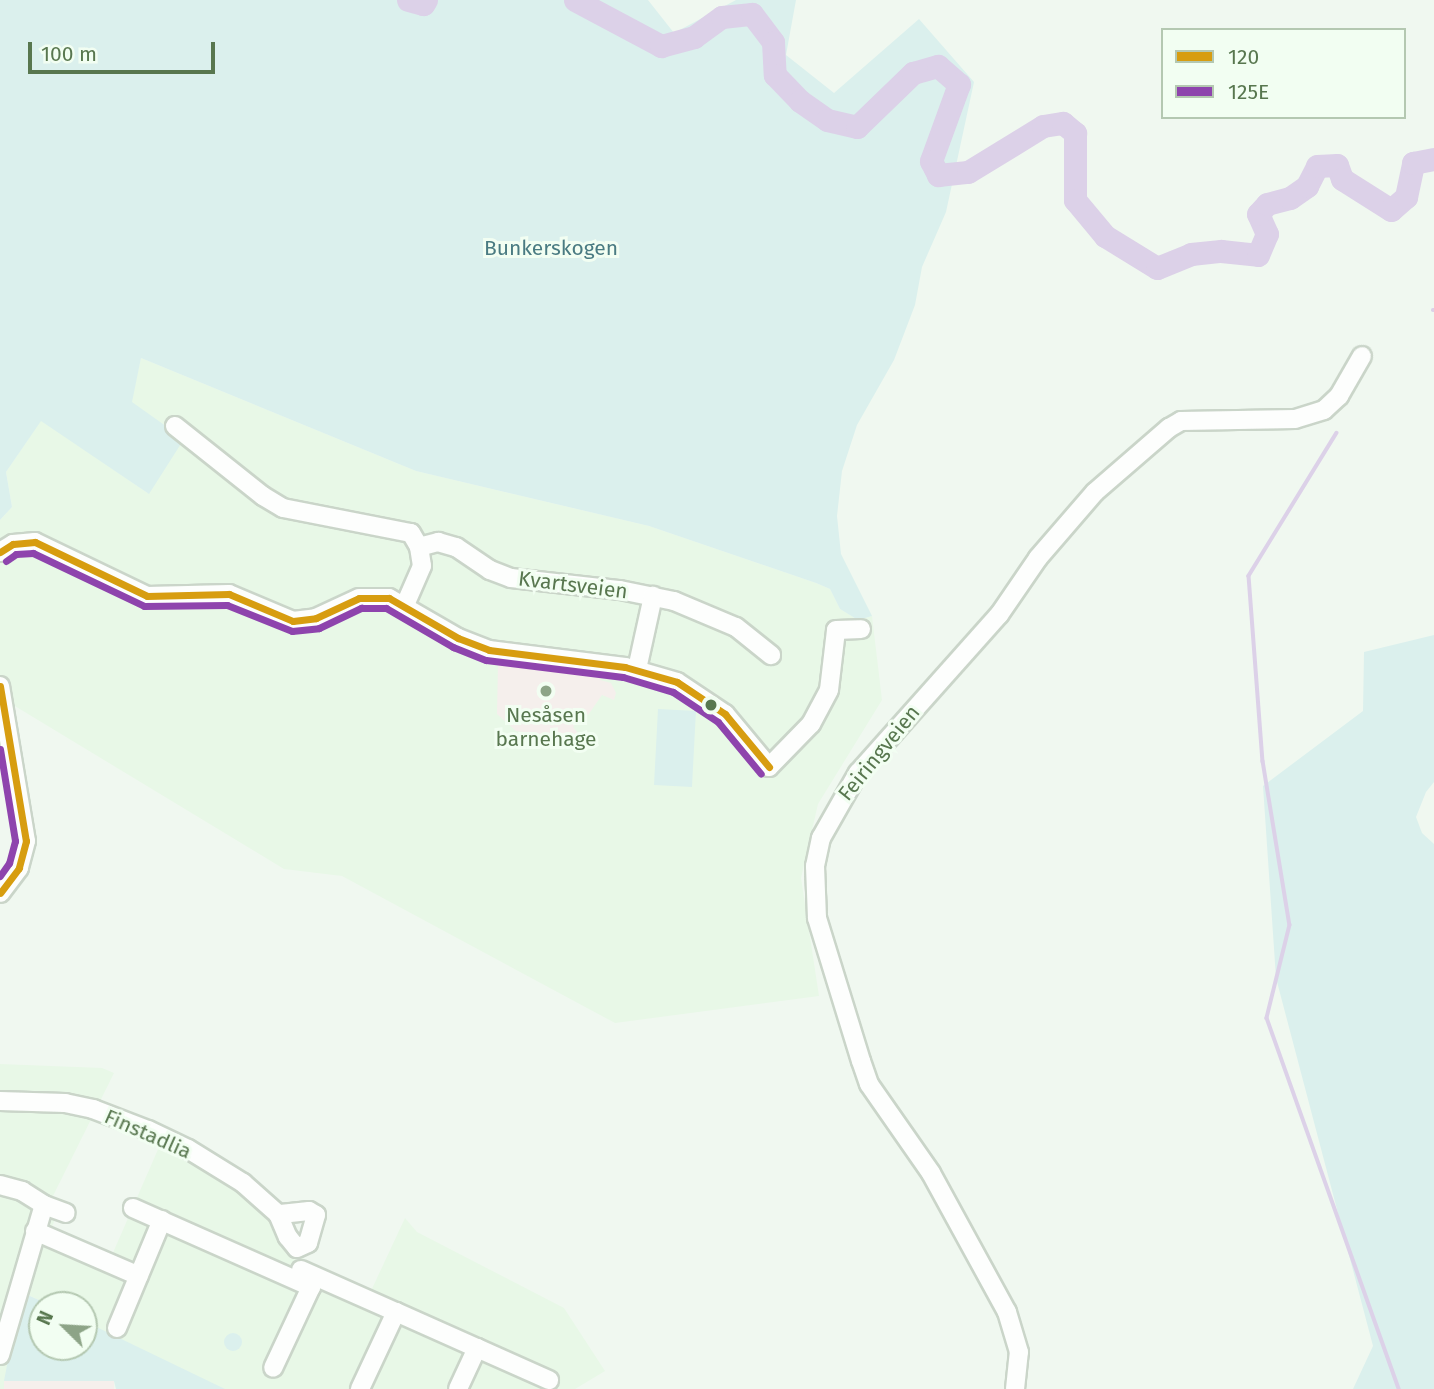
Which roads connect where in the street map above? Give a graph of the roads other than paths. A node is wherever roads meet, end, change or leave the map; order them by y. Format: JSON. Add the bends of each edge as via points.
{"nodes":[{"id":1,"x":1362,"y":356,"type":"dead end"},
{"id":2,"x":175,"y":426,"type":"dead end"},
{"id":3,"x":419,"y":547,"type":"junction"},
{"id":4,"x":0,"y":552,"type":"edge"},
{"id":5,"x":653,"y":596,"type":"junction"},
{"id":6,"x":405,"y":605,"type":"junction"},
{"id":7,"x":861,"y":629,"type":"dead end"},
{"id":8,"x":771,"y":655,"type":"dead end"},
{"id":9,"x":637,"y":669,"type":"junction"},
{"id":10,"x":0,"y":686,"type":"edge"},
{"id":11,"x":0,"y":892,"type":"edge"},
{"id":12,"x":0,"y":1101,"type":"edge"},
{"id":13,"x":0,"y":1185,"type":"edge"},
{"id":14,"x":44,"y":1205,"type":"junction"},
{"id":15,"x":133,"y":1208,"type":"dead end"},
{"id":16,"x":66,"y":1213,"type":"dead end"},
{"id":17,"x":278,"y":1214,"type":"junction"},
{"id":18,"x":162,"y":1220,"type":"junction"},
{"id":19,"x":35,"y":1231,"type":"junction"},
{"id":20,"x":298,"y":1248,"type":"junction"},
{"id":21,"x":139,"y":1276,"type":"junction"},
{"id":22,"x":302,"y":1276,"type":"junction"},
{"id":23,"x":396,"y":1312,"type":"junction"},
{"id":24,"x":117,"y":1328,"type":"dead end"},
{"id":25,"x":477,"y":1348,"type":"junction"},
{"id":26,"x":0,"y":1355,"type":"edge"},
{"id":27,"x":273,"y":1367,"type":"dead end"},
{"id":28,"x":549,"y":1380,"type":"dead end"},
{"id":29,"x":360,"y":1389,"type":"edge"},
{"id":30,"x":458,"y":1389,"type":"edge"},
{"id":31,"x":1015,"y":1389,"type":"edge"}],
"edges":[{"from":1,"to":31,"type":"street","name":"Feiringveien","via":[[1339,396],[1324,410],[1295,419],[1181,421],[1095,492],[1038,558],[999,615],[858,774],[821,838],[816,866],[817,918],[869,1084],[931,1173],[1007,1312],[1019,1352]]},
{"from":2,"to":3,"type":"street","via":[[274,503],[294,512],[407,531]]},
{"from":3,"to":5,"type":"street","name":"Kvartsveien","via":[[438,542],[456,547],[490,570],[512,578]]},
{"from":3,"to":6,"type":"street","via":[[422,566]]},
{"from":4,"to":6,"type":"street","via":[[13,544],[35,542],[147,596],[229,594],[293,621],[316,618],[366,596]]},
{"from":5,"to":8,"type":"street","name":"Kvartsveien","via":[[736,627]]},
{"from":5,"to":9,"type":"street","name":"Kvartsveien"},
{"from":6,"to":9,"type":"street","via":[[448,633],[489,650]]},
{"from":7,"to":9,"type":"street","via":[[836,630],[829,690],[811,724],[769,767],[733,722],[705,699],[677,682]]},
{"from":10,"to":11,"type":"street","via":[[26,841],[19,867]]},
{"from":12,"to":17,"type":"street","name":"Finstadlia","via":[[65,1103],[148,1130],[243,1183]]},
{"from":13,"to":14,"type":"street","via":[[22,1191]]},
{"from":14,"to":16,"type":"street"},
{"from":14,"to":19,"type":"street"},
{"from":15,"to":18,"type":"street"},
{"from":17,"to":20,"type":"street","name":"Finstadlia"},
{"from":17,"to":20,"type":"street","via":[[309,1211],[316,1216],[308,1243]]},
{"from":18,"to":21,"type":"street"},
{"from":18,"to":22,"type":"street"},
{"from":19,"to":21,"type":"street"},
{"from":19,"to":26,"type":"street"},
{"from":20,"to":22,"type":"street"},
{"from":21,"to":24,"type":"street"},
{"from":22,"to":23,"type":"street"},
{"from":22,"to":27,"type":"street","via":[[311,1287]]},
{"from":23,"to":25,"type":"street"},
{"from":23,"to":29,"type":"street"},
{"from":25,"to":28,"type":"street"},
{"from":25,"to":30,"type":"street"}]}
